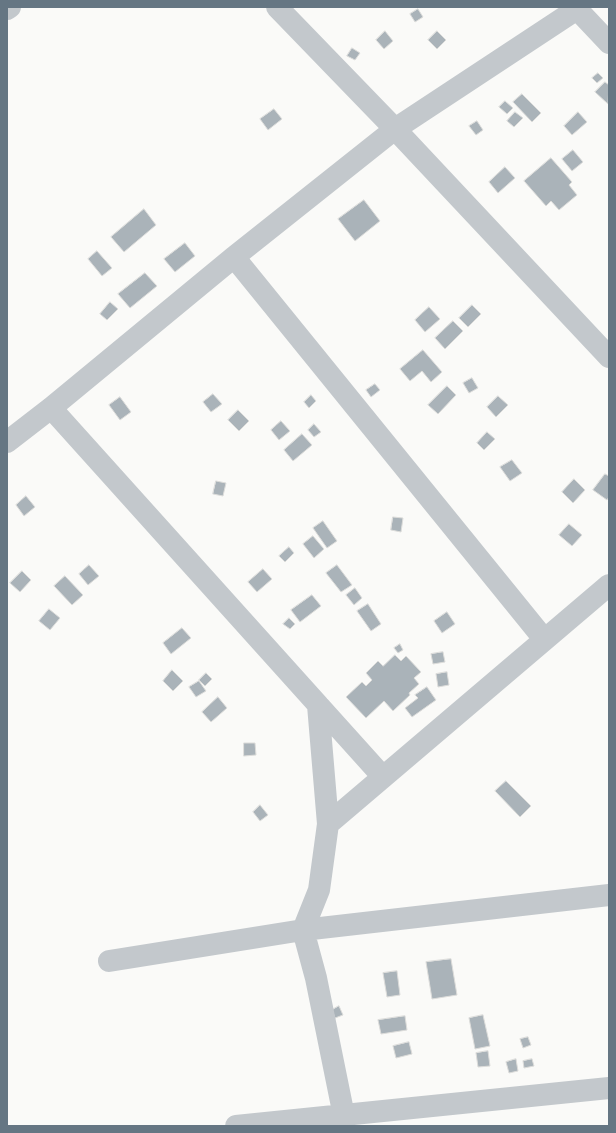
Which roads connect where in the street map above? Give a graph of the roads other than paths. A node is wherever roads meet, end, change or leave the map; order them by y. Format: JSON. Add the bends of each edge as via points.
{"nodes":[{"id":1,"x":10,"y":7,"type":"edge"},
{"id":2,"x":277,"y":7,"type":"edge"},
{"id":3,"x":577,"y":8,"type":"edge"},
{"id":4,"x":7,"y":9,"type":"edge"},
{"id":5,"x":609,"y":43,"type":"edge"},
{"id":6,"x":395,"y":129,"type":"junction"},
{"id":7,"x":234,"y":257,"type":"junction"},
{"id":8,"x":609,"y":358,"type":"edge"},
{"id":9,"x":51,"y":408,"type":"junction"},
{"id":10,"x":7,"y":442,"type":"edge"},
{"id":11,"x":609,"y":585,"type":"edge"},
{"id":12,"x":544,"y":638,"type":"junction"},
{"id":13,"x":318,"y":705,"type":"junction"},
{"id":14,"x":383,"y":777,"type":"junction"},
{"id":15,"x":328,"y":824,"type":"junction"},
{"id":16,"x":609,"y":895,"type":"edge"},
{"id":17,"x":303,"y":930,"type":"junction"},
{"id":18,"x":109,"y":961,"type":"dead end"},
{"id":19,"x":609,"y":1088,"type":"edge"},
{"id":20,"x":345,"y":1121,"type":"edge"},
{"id":21,"x":236,"y":1126,"type":"edge"}],
"edges":[{"from":1,"to":4,"type":"street"},
{"from":2,"to":6,"type":"street"},
{"from":3,"to":5,"type":"street"},
{"from":3,"to":6,"type":"street"},
{"from":6,"to":7,"type":"street"},
{"from":6,"to":8,"type":"street"},
{"from":7,"to":9,"type":"street"},
{"from":7,"to":12,"type":"street"},
{"from":9,"to":10,"type":"street"},
{"from":9,"to":13,"type":"street"},
{"from":11,"to":12,"type":"street"},
{"from":12,"to":14,"type":"street"},
{"from":13,"to":14,"type":"street"},
{"from":13,"to":15,"type":"street"},
{"from":14,"to":15,"type":"street"},
{"from":15,"to":17,"type":"street","via":[[319,890]]},
{"from":16,"to":17,"type":"street"},
{"from":17,"to":18,"type":"street"},
{"from":17,"to":20,"type":"street","via":[[316,978]]},
{"from":19,"to":20,"type":"street"},
{"from":20,"to":21,"type":"street"}]}
